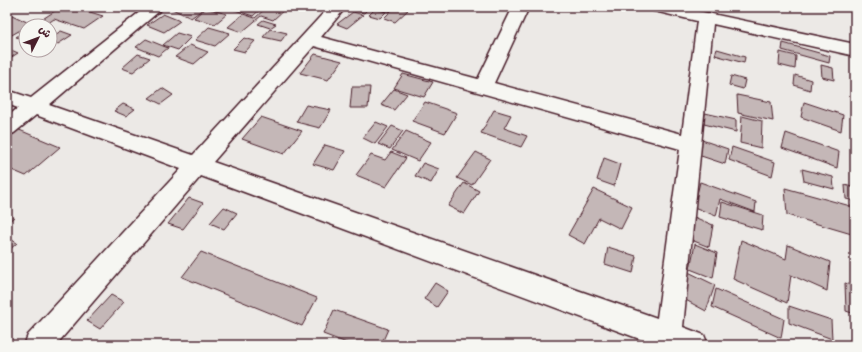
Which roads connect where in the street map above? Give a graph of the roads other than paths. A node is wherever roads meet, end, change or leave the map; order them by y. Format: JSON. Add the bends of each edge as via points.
{"nodes":[{"id":1,"x":156,"y":7,"type":"edge"},
{"id":2,"x":338,"y":7,"type":"edge"},
{"id":3,"x":521,"y":7,"type":"edge"},
{"id":4,"x":656,"y":7,"type":"edge"},
{"id":5,"x":706,"y":17,"type":"junction"},
{"id":6,"x":310,"y":39,"type":"junction"},
{"id":7,"x":855,"y":50,"type":"edge"},
{"id":8,"x":483,"y":87,"type":"junction"},
{"id":9,"x":7,"y":97,"type":"edge"},
{"id":10,"x":34,"y":106,"type":"junction"},
{"id":11,"x":7,"y":128,"type":"edge"},
{"id":12,"x":690,"y":144,"type":"junction"},
{"id":13,"x":197,"y":166,"type":"junction"},
{"id":14,"x":668,"y":336,"type":"junction"},
{"id":15,"x":38,"y":345,"type":"edge"},
{"id":16,"x":694,"y":345,"type":"edge"}],
"edges":[{"from":1,"to":10,"type":"street"},
{"from":2,"to":6,"type":"street"},
{"from":3,"to":8,"type":"street"},
{"from":4,"to":5,"type":"street"},
{"from":5,"to":7,"type":"street"},
{"from":5,"to":12,"type":"street"},
{"from":6,"to":8,"type":"street"},
{"from":6,"to":13,"type":"street"},
{"from":8,"to":12,"type":"street"},
{"from":9,"to":10,"type":"street"},
{"from":10,"to":11,"type":"street"},
{"from":10,"to":13,"type":"street"},
{"from":12,"to":14,"type":"street"},
{"from":13,"to":14,"type":"street"},
{"from":13,"to":15,"type":"street"},
{"from":14,"to":16,"type":"street"}]}
